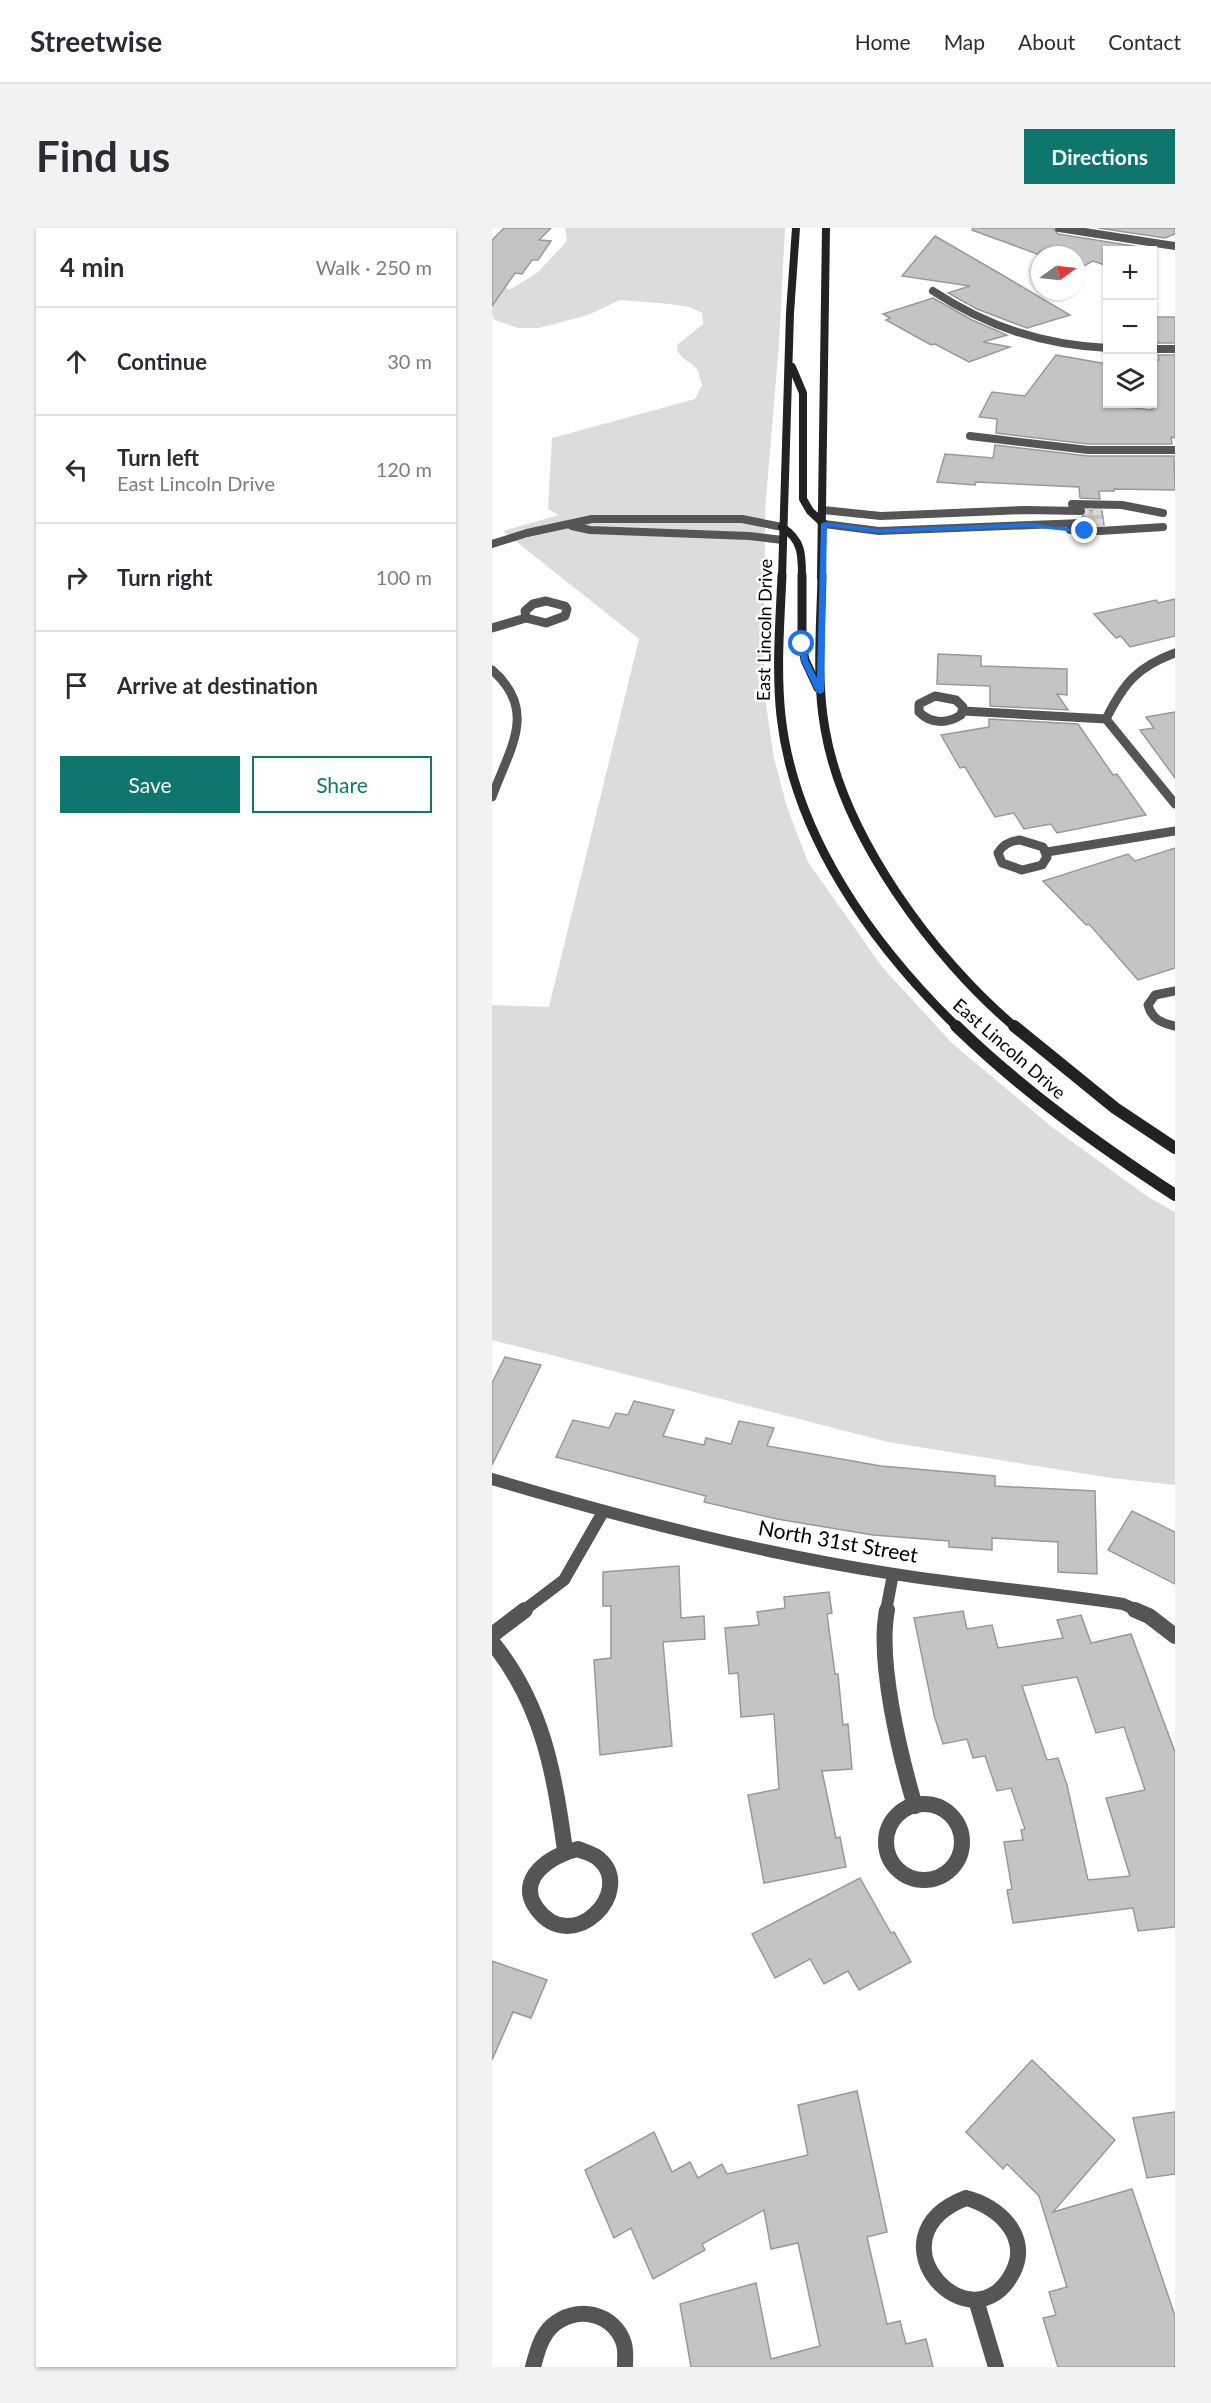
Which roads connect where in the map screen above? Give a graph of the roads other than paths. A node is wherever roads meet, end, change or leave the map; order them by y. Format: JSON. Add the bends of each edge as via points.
{"nodes":[{"id":1,"x":796,"y":228,"type":"edge"},
{"id":2,"x":826,"y":228,"type":"edge"},
{"id":3,"x":1059,"y":228,"type":"edge"},
{"id":4,"x":1175,"y":246,"type":"edge"},
{"id":5,"x":933,"y":291,"type":"dead end"},
{"id":6,"x":1103,"y":348,"type":"edge"},
{"id":7,"x":1157,"y":349,"type":"edge"},
{"id":8,"x":1175,"y":349,"type":"edge"},
{"id":9,"x":790,"y":364,"type":"junction"},
{"id":10,"x":970,"y":436,"type":"dead end"},
{"id":11,"x":1175,"y":450,"type":"edge"},
{"id":12,"x":823,"y":510,"type":"junction"},
{"id":13,"x":1025,"y":510,"type":"junction"},
{"id":14,"x":1081,"y":511,"type":"tunnel mouth"},
{"id":15,"x":1102,"y":511,"type":"tunnel mouth"},
{"id":16,"x":1163,"y":513,"type":"junction"},
{"id":17,"x":1175,"y":514,"type":"edge"},
{"id":18,"x":1083,"y":523,"type":"tunnel mouth"},
{"id":19,"x":824,"y":524,"type":"junction"},
{"id":20,"x":1104,"y":524,"type":"tunnel mouth"},
{"id":21,"x":568,"y":525,"type":"junction"},
{"id":22,"x":1030,"y":525,"type":"junction"},
{"id":23,"x":782,"y":526,"type":"junction"},
{"id":24,"x":1163,"y":527,"type":"junction"},
{"id":25,"x":1175,"y":528,"type":"edge"},
{"id":26,"x":782,"y":540,"type":"junction"},
{"id":27,"x":492,"y":544,"type":"edge"},
{"id":28,"x":526,"y":618,"type":"junction"},
{"id":29,"x":492,"y":628,"type":"edge"},
{"id":30,"x":1175,"y":653,"type":"edge"},
{"id":31,"x":492,"y":670,"type":"edge"},
{"id":32,"x":820,"y":692,"type":"junction"},
{"id":33,"x":963,"y":711,"type":"junction"},
{"id":34,"x":1107,"y":719,"type":"junction"},
{"id":35,"x":492,"y":796,"type":"edge"},
{"id":36,"x":1175,"y":804,"type":"edge"},
{"id":37,"x":1175,"y":831,"type":"edge"},
{"id":38,"x":1047,"y":852,"type":"junction"},
{"id":39,"x":1175,"y":991,"type":"edge"},
{"id":40,"x":1175,"y":1026,"type":"edge"},
{"id":41,"x":1175,"y":1148,"type":"edge"},
{"id":42,"x":1175,"y":1195,"type":"edge"},
{"id":43,"x":492,"y":1479,"type":"edge"},
{"id":44,"x":603,"y":1512,"type":"junction"},
{"id":45,"x":893,"y":1574,"type":"junction"},
{"id":46,"x":492,"y":1635,"type":"edge"},
{"id":47,"x":1175,"y":1636,"type":"edge"},
{"id":48,"x":492,"y":1642,"type":"edge"},
{"id":49,"x":915,"y":1806,"type":"junction"},
{"id":50,"x":565,"y":1850,"type":"junction"},
{"id":51,"x":976,"y":2300,"type":"junction"},
{"id":52,"x":533,"y":2367,"type":"edge"},
{"id":53,"x":625,"y":2367,"type":"edge"},
{"id":54,"x":996,"y":2367,"type":"edge"}],
"edges":[{"from":1,"to":9,"type":"main road","name":"East Lincoln Drive"},
{"from":2,"to":12,"type":"main road","name":"East Lincoln Drive"},
{"from":3,"to":4,"type":"street"},
{"from":5,"to":6,"type":"street","via":[[1016,336],[1076,348]]},
{"from":7,"to":8,"type":"street"},
{"from":9,"to":19,"type":"main road","via":[[803,393],[803,499],[810,512]]},
{"from":9,"to":23,"type":"main road","name":"East Lincoln Drive"},
{"from":10,"to":11,"type":"street","via":[[1088,450]]},
{"from":12,"to":13,"type":"street","via":[[881,516]]},
{"from":12,"to":19,"type":"main road","name":"East Lincoln Drive"},
{"from":13,"to":14,"type":"street"},
{"from":13,"to":16,"type":"street","via":[[1099,504]]},
{"from":15,"to":16,"type":"street"},
{"from":16,"to":17,"type":"street"},
{"from":18,"to":22,"type":"street"},
{"from":19,"to":22,"type":"street","via":[[879,531]]},
{"from":19,"to":32,"type":"main road","name":"East Lincoln Drive"},
{"from":20,"to":24,"type":"street"},
{"from":21,"to":23,"type":"street","via":[[592,519],[674,518],[742,519]]},
{"from":21,"to":26,"type":"street","via":[[590,530]]},
{"from":21,"to":27,"type":"street"},
{"from":22,"to":24,"type":"street","via":[[1100,531]]},
{"from":23,"to":26,"type":"main road","name":"East Lincoln Drive"},
{"from":23,"to":32,"type":"main road","via":[[794,535],[802,554],[805,660]]},
{"from":24,"to":25,"type":"street"},
{"from":26,"to":42,"type":"main road","name":"East Lincoln Drive","via":[[778,690],[789,764],[832,870],[896,961],[977,1047],[1061,1117]]},
{"from":28,"to":28,"type":"street","via":[[542,624],[555,622],[565,616],[567,609],[560,603],[539,602],[525,611]]},
{"from":28,"to":29,"type":"street"},
{"from":30,"to":34,"type":"street","via":[[1138,670],[1121,689]]},
{"from":31,"to":35,"type":"street","via":[[514,694],[518,707],[518,723]]},
{"from":32,"to":41,"type":"main road","name":"East Lincoln Drive","via":[[828,748],[855,821],[897,894],[946,957],[1010,1022],[1082,1082]]},
{"from":33,"to":33,"type":"street","via":[[956,700],[942,696],[928,698],[918,708],[921,716],[939,722],[957,718]]},
{"from":33,"to":34,"type":"street"},
{"from":34,"to":36,"type":"street"},
{"from":37,"to":38,"type":"street"},
{"from":38,"to":38,"type":"street","via":[[1036,843],[1020,840],[1005,844],[998,853],[1002,863],[1022,870],[1042,866]]},
{"from":39,"to":40,"type":"street","via":[[1155,995],[1148,1005],[1160,1022]]},
{"from":43,"to":44,"type":"street","name":"North 31st Street"},
{"from":44,"to":45,"type":"street","name":"North 31st Street","via":[[744,1546]]},
{"from":44,"to":46,"type":"street","via":[[564,1580]]},
{"from":45,"to":47,"type":"street","name":"North 31st Street","via":[[1123,1604],[1149,1616]]},
{"from":45,"to":49,"type":"street","via":[[884,1624],[889,1690]]},
{"from":48,"to":50,"type":"street","via":[[510,1664],[531,1702],[544,1740]]},
{"from":49,"to":49,"type":"street","via":[[903,1810],[891,1823],[885,1840],[887,1852],[893,1864],[908,1875],[927,1880],[940,1877],[959,1861],[963,1850],[959,1825],[940,1808]]},
{"from":50,"to":50,"type":"street","via":[[542,1864],[531,1888],[537,1911],[546,1920],[571,1926],[590,1920],[605,1906],[610,1881],[608,1869],[590,1852]]},
{"from":51,"to":51,"type":"street","via":[[1002,2288],[1017,2262],[1017,2246],[1005,2217],[987,2204],[966,2198],[940,2209],[931,2221],[925,2251],[936,2281],[954,2295]]},
{"from":51,"to":54,"type":"street"},
{"from":52,"to":53,"type":"street","via":[[540,2338],[551,2325],[580,2312],[607,2320],[618,2332]]}]}
